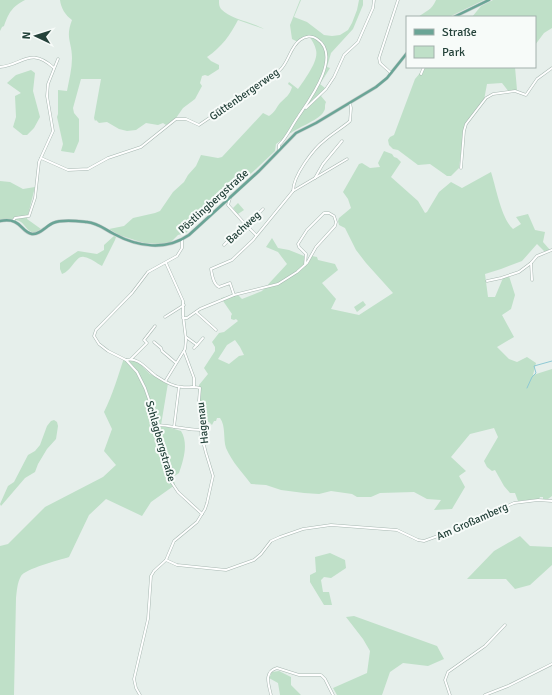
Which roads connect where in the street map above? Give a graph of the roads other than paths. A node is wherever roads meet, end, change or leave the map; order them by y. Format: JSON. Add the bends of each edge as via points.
{"nodes":[{"id":1,"x":374,"y":0,"type":"edge"},
{"id":2,"x":398,"y":0,"type":"edge"},
{"id":3,"x":489,"y":0,"type":"edge"},
{"id":4,"x":456,"y":16,"type":"edge"},
{"id":5,"x":406,"y":54,"type":"edge"},
{"id":6,"x":58,"y":59,"type":"dead end"},
{"id":7,"x":0,"y":67,"type":"edge"},
{"id":8,"x":54,"y":68,"type":"junction"},
{"id":9,"x":424,"y":68,"type":"edge"},
{"id":10,"x":552,"y":68,"type":"edge"},
{"id":11,"x":390,"y":73,"type":"junction"},
{"id":12,"x":421,"y":74,"type":"dead end"},
{"id":13,"x":349,"y":102,"type":"junction"},
{"id":14,"x":305,"y":108,"type":"junction"},
{"id":15,"x":342,"y":142,"type":"dead end"},
{"id":16,"x":279,"y":150,"type":"junction"},
{"id":17,"x":41,"y":158,"type":"junction"},
{"id":18,"x":347,"y":159,"type":"dead end"},
{"id":19,"x":461,"y":168,"type":"dead end"},
{"id":20,"x":315,"y":178,"type":"junction"},
{"id":21,"x":293,"y":191,"type":"junction"},
{"id":22,"x":230,"y":197,"type":"junction"},
{"id":23,"x":263,"y":209,"type":"dead end"},
{"id":24,"x":0,"y":221,"type":"edge"},
{"id":25,"x":13,"y":221,"type":"junction"},
{"id":26,"x":245,"y":224,"type":"junction"},
{"id":27,"x":256,"y":235,"type":"junction"},
{"id":28,"x":182,"y":240,"type":"junction"},
{"id":29,"x":224,"y":245,"type":"dead end"},
{"id":30,"x":552,"y":250,"type":"edge"},
{"id":31,"x":166,"y":263,"type":"junction"},
{"id":32,"x":531,"y":263,"type":"junction"},
{"id":33,"x":306,"y":265,"type":"junction"},
{"id":34,"x":532,"y":280,"type":"dead end"},
{"id":35,"x":487,"y":281,"type":"dead end"},
{"id":36,"x":234,"y":295,"type":"junction"},
{"id":37,"x":184,"y":305,"type":"junction"},
{"id":38,"x":196,"y":312,"type":"junction"},
{"id":39,"x":165,"y":317,"type":"dead end"},
{"id":40,"x":183,"y":318,"type":"junction"},
{"id":41,"x":155,"y":326,"type":"dead end"},
{"id":42,"x":216,"y":330,"type":"dead end"},
{"id":43,"x":186,"y":337,"type":"junction"},
{"id":44,"x":203,"y":338,"type":"dead end"},
{"id":45,"x":154,"y":342,"type":"dead end"},
{"id":46,"x":197,"y":345,"type":"junction"},
{"id":47,"x":194,"y":348,"type":"dead end"},
{"id":48,"x":184,"y":351,"type":"junction"},
{"id":49,"x":131,"y":359,"type":"junction"},
{"id":50,"x":126,"y":360,"type":"junction"},
{"id":51,"x":176,"y":364,"type":"junction"},
{"id":52,"x":166,"y":380,"type":"junction"},
{"id":53,"x":194,"y":386,"type":"junction"},
{"id":54,"x":179,"y":387,"type":"junction"},
{"id":55,"x":156,"y":425,"type":"junction"},
{"id":56,"x":174,"y":427,"type":"junction"},
{"id":57,"x":201,"y":430,"type":"junction"},
{"id":58,"x":552,"y":500,"type":"edge"},
{"id":59,"x":202,"y":514,"type":"junction"},
{"id":60,"x":166,"y":560,"type":"junction"},
{"id":61,"x":505,"y":624,"type":"dead end"},
{"id":62,"x":552,"y":664,"type":"edge"},
{"id":63,"x":140,"y":695,"type":"edge"},
{"id":64,"x":271,"y":695,"type":"edge"},
{"id":65,"x":334,"y":695,"type":"edge"},
{"id":66,"x":450,"y":695,"type":"edge"},
{"id":67,"x":485,"y":695,"type":"edge"}],
"edges":[{"from":1,"to":14,"type":"street","via":[[358,42],[344,55],[326,89]]},
{"from":2,"to":11,"type":"street","via":[[379,58],[380,63]]},
{"from":3,"to":4,"type":"main road"},
{"from":5,"to":11,"type":"main road","name":"Pöstlingbergstraße"},
{"from":6,"to":8,"type":"street"},
{"from":7,"to":8,"type":"street","via":[[31,57]]},
{"from":8,"to":17,"type":"street","via":[[47,96],[53,131]]},
{"from":9,"to":12,"type":"street"},
{"from":10,"to":19,"type":"street","via":[[537,79],[526,95],[515,91],[493,94],[486,98],[466,124]]},
{"from":11,"to":13,"type":"main road","name":"Pöstlingbergstraße","via":[[376,87]]},
{"from":13,"to":16,"type":"main road","name":"Pöstlingbergstraße","via":[[298,131]]},
{"from":13,"to":21,"type":"street","via":[[350,121],[324,140],[312,154],[297,177]]},
{"from":14,"to":16,"type":"street","name":"Güttenbergerweg","via":[[279,145]]},
{"from":14,"to":17,"type":"street","name":"Güttenbergerweg","via":[[320,83],[326,60],[322,43],[310,37],[297,43],[280,70],[201,124],[197,125],[186,119],[176,120],[141,147],[108,158],[88,169],[68,170]]},
{"from":15,"to":20,"type":"street"},
{"from":16,"to":22,"type":"main road","name":"Pöstlingbergstraße"},
{"from":17,"to":25,"type":"street","via":[[35,198],[29,216],[15,218]]},
{"from":18,"to":20,"type":"street"},
{"from":20,"to":21,"type":"street"},
{"from":21,"to":27,"type":"street","via":[[264,229]]},
{"from":22,"to":26,"type":"street","via":[[228,204]]},
{"from":22,"to":28,"type":"main road","name":"Pöstlingbergstraße"},
{"from":23,"to":26,"type":"street","name":"Bachweg"},
{"from":24,"to":25,"type":"main road"},
{"from":25,"to":28,"type":"main road","name":"Pöstlingbergstraße","via":[[31,234],[56,222],[92,222],[119,237],[144,245],[162,246]]},
{"from":26,"to":27,"type":"street"},
{"from":26,"to":29,"type":"street","name":"Bachweg"},
{"from":27,"to":36,"type":"street","via":[[232,260],[211,269],[216,285],[219,287],[230,283]]},
{"from":28,"to":31,"type":"street","name":"Schlagbergstraße","via":[[183,246],[179,253]]},
{"from":30,"to":32,"type":"street","via":[[537,256]]},
{"from":31,"to":37,"type":"street"},
{"from":31,"to":50,"type":"street","name":"Schlagbergstraße","via":[[148,272],[94,334],[95,340],[101,346]]},
{"from":32,"to":34,"type":"street"},
{"from":32,"to":35,"type":"street","via":[[519,272]]},
{"from":33,"to":33,"type":"street","via":[[316,247],[336,225],[331,213],[323,214],[307,230],[298,244],[306,254]]},
{"from":33,"to":36,"type":"street","via":[[278,284]]},
{"from":36,"to":38,"type":"street"},
{"from":37,"to":39,"type":"street"},
{"from":37,"to":40,"type":"street"},
{"from":38,"to":40,"type":"street","via":[[188,318]]},
{"from":38,"to":42,"type":"street"},
{"from":40,"to":43,"type":"street"},
{"from":41,"to":49,"type":"street","via":[[144,340],[147,343]]},
{"from":43,"to":46,"type":"street"},
{"from":43,"to":48,"type":"street"},
{"from":44,"to":46,"type":"street"},
{"from":45,"to":51,"type":"street"},
{"from":46,"to":47,"type":"street"},
{"from":48,"to":51,"type":"street"},
{"from":48,"to":53,"type":"street","via":[[194,378]]},
{"from":49,"to":50,"type":"street"},
{"from":49,"to":52,"type":"street","via":[[140,362],[156,376]]},
{"from":50,"to":55,"type":"street","name":"Schlagbergstraße","via":[[137,372],[145,388]]},
{"from":51,"to":52,"type":"street"},
{"from":52,"to":54,"type":"street"},
{"from":53,"to":54,"type":"street"},
{"from":53,"to":57,"type":"street","name":"Hagenau","via":[[200,388]]},
{"from":54,"to":56,"type":"street"},
{"from":55,"to":56,"type":"street"},
{"from":55,"to":59,"type":"street","name":"Schlagbergstraße","via":[[171,483]]},
{"from":56,"to":57,"type":"street"},
{"from":57,"to":59,"type":"street","name":"Hagenau","via":[[213,476]]},
{"from":58,"to":60,"type":"street","name":"Am Großamberg","via":[[514,503],[426,541],[394,529],[331,525],[303,529],[280,537],[271,541],[254,560],[226,570],[177,565]]},
{"from":59,"to":60,"type":"street","via":[[197,522],[174,541]]},
{"from":60,"to":63,"type":"street","via":[[154,571],[150,579],[148,619],[134,679]]},
{"from":61,"to":66,"type":"street","via":[[485,646],[448,672],[445,681]]},
{"from":62,"to":67,"type":"street"},
{"from":64,"to":65,"type":"street","via":[[268,676],[277,668],[297,675],[321,675]]}]}
